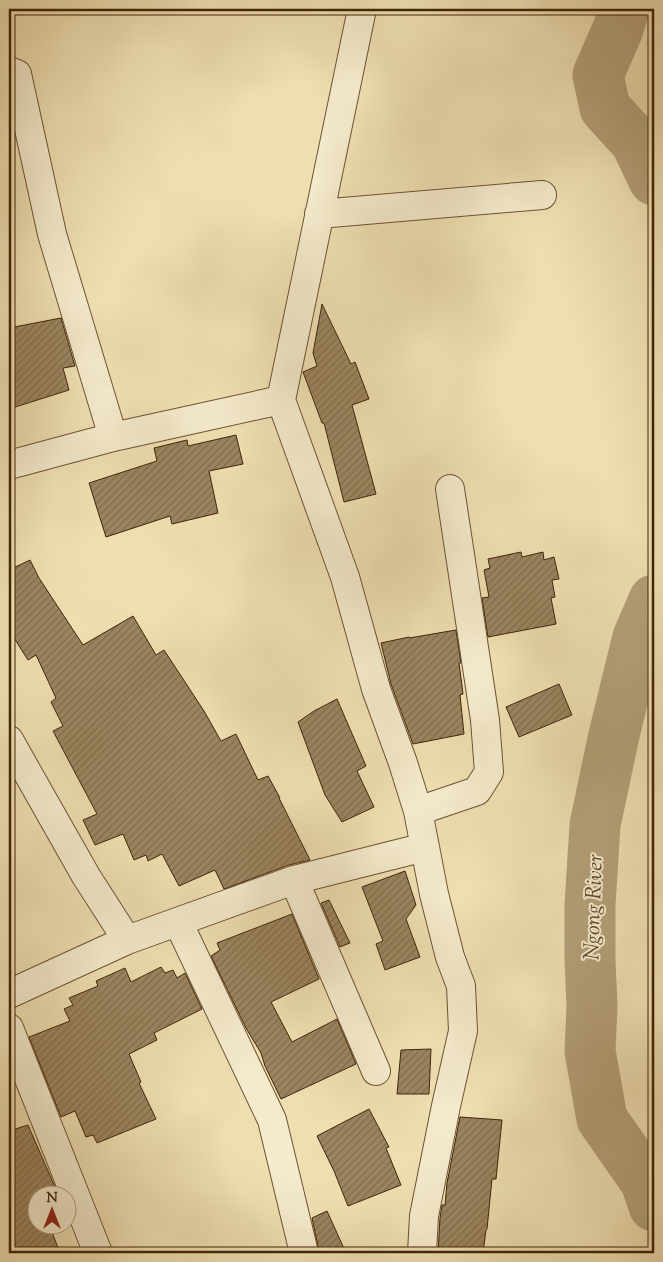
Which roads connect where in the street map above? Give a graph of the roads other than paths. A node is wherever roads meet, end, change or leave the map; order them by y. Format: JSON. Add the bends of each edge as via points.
{"nodes":[{"id":1,"x":362,"y":9,"type":"edge"},
{"id":2,"x":9,"y":71,"type":"edge"},
{"id":3,"x":542,"y":195,"type":"dead end"},
{"id":4,"x":319,"y":214,"type":"junction"},
{"id":5,"x":281,"y":400,"type":"junction"},
{"id":6,"x":114,"y":437,"type":"junction"},
{"id":7,"x":9,"y":465,"type":"edge"},
{"id":8,"x":450,"y":489,"type":"dead end"},
{"id":9,"x":9,"y":740,"type":"edge"},
{"id":10,"x":418,"y":811,"type":"junction"},
{"id":11,"x":425,"y":847,"type":"junction"},
{"id":12,"x":294,"y":880,"type":"junction"},
{"id":13,"x":178,"y":922,"type":"junction"},
{"id":14,"x":127,"y":940,"type":"junction"},
{"id":15,"x":9,"y":994,"type":"edge"},
{"id":16,"x":9,"y":1028,"type":"edge"},
{"id":17,"x":376,"y":1071,"type":"dead end"},
{"id":18,"x":98,"y":1253,"type":"edge"},
{"id":19,"x":304,"y":1253,"type":"edge"},
{"id":20,"x":422,"y":1253,"type":"edge"}],
"edges":[{"from":1,"to":4,"type":"street"},
{"from":2,"to":6,"type":"street","via":[[17,74],[52,234]]},
{"from":3,"to":4,"type":"street"},
{"from":4,"to":5,"type":"street"},
{"from":5,"to":6,"type":"street"},
{"from":5,"to":10,"type":"street","via":[[345,577],[376,689]]},
{"from":6,"to":7,"type":"street"},
{"from":8,"to":10,"type":"street","via":[[489,772],[477,791]]},
{"from":9,"to":14,"type":"street","via":[[86,876]]},
{"from":10,"to":11,"type":"street"},
{"from":11,"to":12,"type":"street"},
{"from":11,"to":20,"type":"street","via":[[450,957],[461,986],[463,1031],[424,1216]]},
{"from":12,"to":13,"type":"street"},
{"from":12,"to":17,"type":"street"},
{"from":13,"to":14,"type":"street"},
{"from":13,"to":19,"type":"street","via":[[272,1120]]},
{"from":14,"to":15,"type":"street"},
{"from":16,"to":18,"type":"street"}]}
